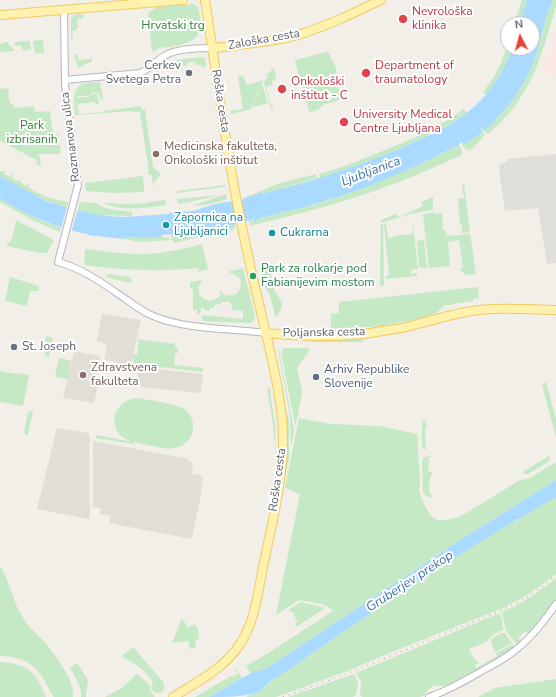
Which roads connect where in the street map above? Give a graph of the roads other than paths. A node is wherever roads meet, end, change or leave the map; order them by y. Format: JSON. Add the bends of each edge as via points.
{"nodes":[{"id":1,"x":183,"y":0,"type":"edge"},
{"id":2,"x":205,"y":0,"type":"edge"},
{"id":3,"x":381,"y":0,"type":"edge"},
{"id":4,"x":64,"y":10,"type":"junction"},
{"id":5,"x":0,"y":15,"type":"edge"},
{"id":6,"x":212,"y":48,"type":"junction"},
{"id":7,"x":65,"y":80,"type":"junction"},
{"id":8,"x":58,"y":262,"type":"joint"},
{"id":9,"x":556,"y":310,"type":"edge"},
{"id":10,"x":266,"y":333,"type":"junction"},
{"id":11,"x":556,"y":604,"type":"edge"},
{"id":12,"x":173,"y":697,"type":"edge"},
{"id":13,"x":429,"y":697,"type":"edge"}],
"edges":[{"from":1,"to":4,"type":"main road"},
{"from":2,"to":6,"type":"main road","name":"Roška cesta"},
{"from":3,"to":6,"type":"main road","name":"Zaloška cesta","via":[[324,26],[284,39]]},
{"from":4,"to":5,"type":"main road"},
{"from":4,"to":7,"type":"street","name":"Rozmanova ulica"},
{"from":6,"to":7,"type":"street","via":[[172,52],[163,56],[150,68],[138,73]]},
{"from":6,"to":10,"type":"main road","name":"Roška cesta","via":[[232,177]]},
{"from":7,"to":8,"type":"street","name":"Rozmanova ulica","via":[[78,188]]},
{"from":8,"to":10,"type":"street","name":"Poljanska cesta","via":[[83,271],[141,310],[160,319]]},
{"from":9,"to":10,"type":"main road","name":"Poljanska cesta","via":[[480,310],[393,329],[353,334],[293,336]]},
{"from":10,"to":12,"type":"main road","name":"Roška cesta","via":[[281,408],[282,462],[254,609],[245,637],[224,663]]},
{"from":11,"to":13,"type":"street","via":[[538,628],[518,648],[468,679]]}]}
